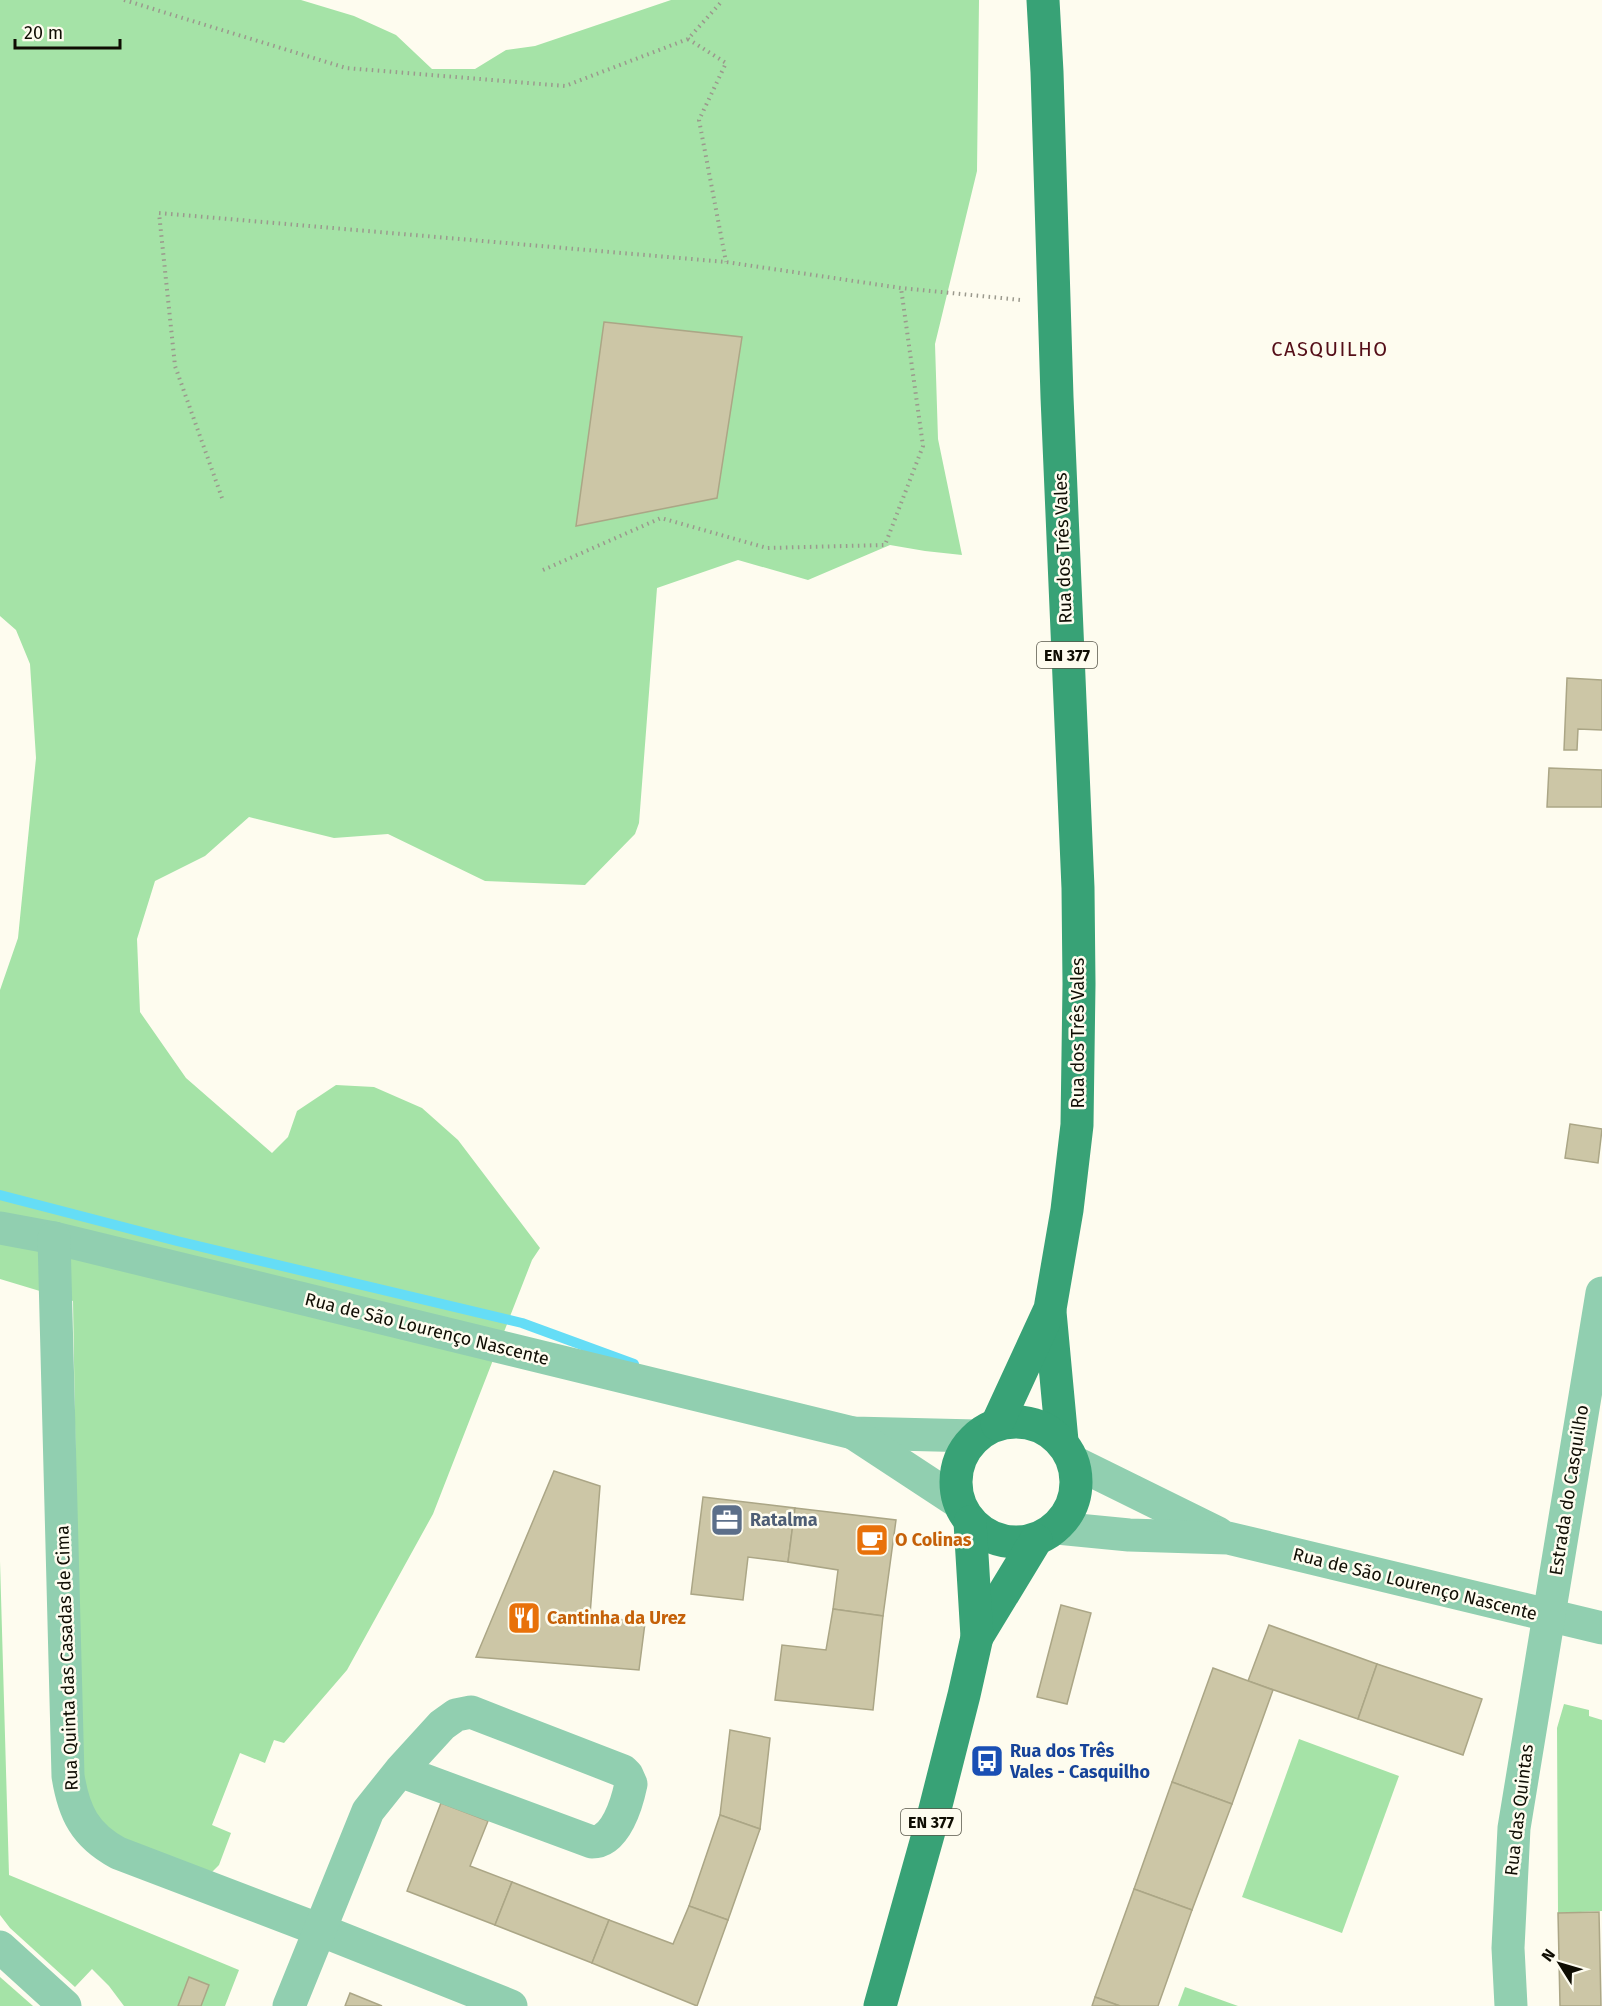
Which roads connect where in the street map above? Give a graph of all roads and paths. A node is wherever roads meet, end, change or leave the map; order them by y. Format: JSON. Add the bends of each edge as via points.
{"nodes":[{"id":1,"x":124,"y":0,"type":"edge"},
{"id":2,"x":723,"y":0,"type":"edge"},
{"id":3,"x":1043,"y":0,"type":"edge"},
{"id":4,"x":687,"y":39,"type":"junction"},
{"id":5,"x":726,"y":262,"type":"junction"},
{"id":6,"x":901,"y":288,"type":"junction"},
{"id":7,"x":1054,"y":304,"type":"junction"},
{"id":8,"x":222,"y":498,"type":"dead end"},
{"id":9,"x":543,"y":570,"type":"dead end"},
{"id":10,"x":0,"y":1228,"type":"edge"},
{"id":11,"x":54,"y":1238,"type":"junction"},
{"id":12,"x":1602,"y":1293,"type":"edge"},
{"id":13,"x":1050,"y":1309,"type":"junction"},
{"id":14,"x":986,"y":1430,"type":"junction"},
{"id":15,"x":853,"y":1433,"type":"junction"},
{"id":16,"x":1068,"y":1451,"type":"junction"},
{"id":17,"x":964,"y":1512,"type":"junction"},
{"id":18,"x":1046,"y":1534,"type":"junction"},
{"id":19,"x":1228,"y":1538,"type":"junction"},
{"id":20,"x":1549,"y":1616,"type":"junction"},
{"id":21,"x":1602,"y":1629,"type":"edge"},
{"id":22,"x":977,"y":1637,"type":"junction"},
{"id":23,"x":400,"y":1771,"type":"junction"},
{"id":24,"x":320,"y":1930,"type":"junction"},
{"id":25,"x":0,"y":1947,"type":"edge"},
{"id":26,"x":65,"y":2006,"type":"edge"},
{"id":27,"x":289,"y":2006,"type":"edge"},
{"id":28,"x":511,"y":2006,"type":"edge"},
{"id":29,"x":880,"y":2006,"type":"edge"},
{"id":30,"x":1511,"y":2006,"type":"edge"}],
"edges":[{"from":1,"to":4,"type":"path","via":[[346,68],[565,86]]},
{"from":2,"to":4,"type":"path"},
{"from":3,"to":7,"type":"main road","name":"Rua dos Três Vales","number":"EN 377"},
{"from":4,"to":5,"type":"path","via":[[726,63],[699,120]]},
{"from":5,"to":6,"type":"path"},
{"from":5,"to":8,"type":"path","via":[[159,213],[175,366]]},
{"from":6,"to":7,"type":"path"},
{"from":6,"to":9,"type":"path","via":[[923,446],[885,545],[767,548],[661,518]]},
{"from":7,"to":13,"type":"main road","name":"Rua dos Três Vales","number":"EN 377","via":[[1079,984],[1077,1125]]},
{"from":10,"to":11,"type":"street","name":"Rua de São Lourenço Nascente"},
{"from":11,"to":15,"type":"street","name":"Rua de São Lourenço Nascente"},
{"from":11,"to":24,"type":"street","name":"Rua Quinta das Casadas de Cima","via":[[68,1776],[75,1808],[88,1830],[118,1853]]},
{"from":12,"to":20,"type":"street","name":"Estrada do Casquilho"},
{"from":13,"to":14,"type":"main road","name":"Rua dos Três Vales","number":"EN 377"},
{"from":13,"to":16,"type":"main road","name":"Rua dos Três Vales","number":"EN 377"},
{"from":14,"to":15,"type":"street","name":"Rua de São Lourenço Nascente"},
{"from":14,"to":16,"type":"main road","via":[[1020,1420],[1044,1426]]},
{"from":14,"to":17,"type":"main road","name":"Rua dos Três Vales","number":"EN 377","via":[[961,1455],[956,1478]]},
{"from":15,"to":17,"type":"street","name":"Rua de São Lourenço Nascente"},
{"from":16,"to":18,"type":"main road","name":"Rua dos Três Vales","number":"EN 377","via":[[1077,1485],[1071,1509]]},
{"from":16,"to":19,"type":"street","name":"Rua de São Lourenço Nascente"},
{"from":17,"to":18,"type":"main road","via":[[989,1537],[1012,1543]]},
{"from":17,"to":22,"type":"main road","name":"Rua dos Três Vales","number":"EN 377"},
{"from":18,"to":19,"type":"street","name":"Rua de São Lourenço Nascente"},
{"from":18,"to":22,"type":"main road","name":"Rua dos Três Vales","number":"EN 377"},
{"from":19,"to":20,"type":"street","name":"Rua de São Lourenço Nascente"},
{"from":20,"to":21,"type":"street","name":"Rua de São Lourenço Nascente"},
{"from":20,"to":30,"type":"street","name":"Rua das Quintas","via":[[1514,1828],[1508,1948]]},
{"from":22,"to":29,"type":"main road","name":"Rua dos Três Vales","number":"EN 377","via":[[933,1817]]},
{"from":23,"to":23,"type":"street","via":[[592,1842],[607,1838],[615,1828],[631,1784],[623,1771],[471,1712],[449,1719]]},
{"from":23,"to":24,"type":"street","via":[[364,1820]]},
{"from":24,"to":27,"type":"street"},
{"from":24,"to":28,"type":"street","name":"Rua Quinta das Casadas de Cima"},
{"from":25,"to":26,"type":"street"}]}
